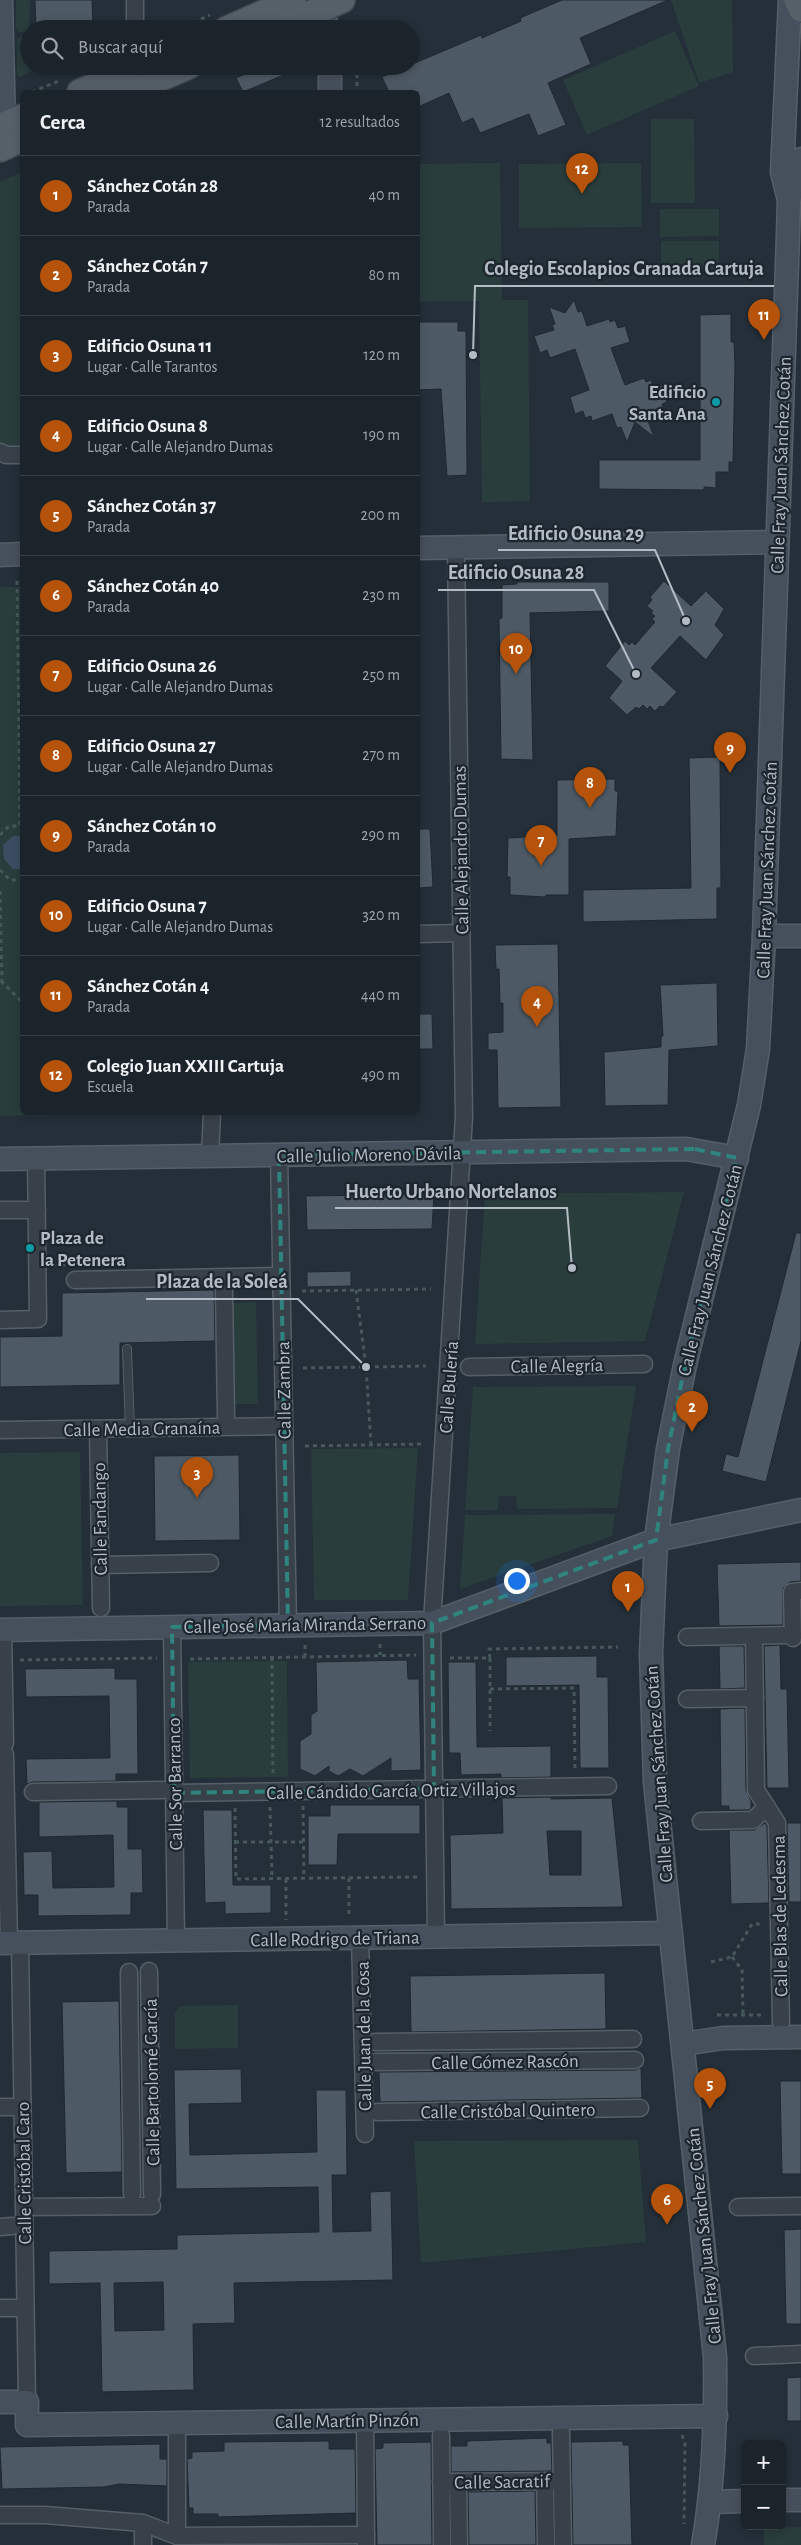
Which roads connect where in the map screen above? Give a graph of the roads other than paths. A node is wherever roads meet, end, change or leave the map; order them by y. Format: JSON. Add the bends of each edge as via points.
{"nodes":[{"id":1,"x":1,"y":0,"type":"edge"},
{"id":2,"x":135,"y":0,"type":"edge"},
{"id":3,"x":293,"y":0,"type":"edge"},
{"id":4,"x":790,"y":0,"type":"edge"},
{"id":5,"x":798,"y":0,"type":"edge"},
{"id":6,"x":801,"y":9,"type":"edge"},
{"id":7,"x":331,"y":12,"type":"edge"},
{"id":8,"x":136,"y":20,"type":"edge"},
{"id":9,"x":247,"y":20,"type":"edge"},
{"id":10,"x":304,"y":20,"type":"edge"},
{"id":11,"x":120,"y":75,"type":"edge"},
{"id":12,"x":168,"y":75,"type":"edge"},
{"id":13,"x":330,"y":75,"type":"edge"},
{"id":14,"x":85,"y":90,"type":"edge"},
{"id":15,"x":134,"y":90,"type":"edge"},
{"id":16,"x":330,"y":90,"type":"edge"},
{"id":17,"x":10,"y":131,"type":"edge"},
{"id":18,"x":800,"y":166,"type":"edge"},
{"id":19,"x":789,"y":200,"type":"junction"},
{"id":20,"x":0,"y":452,"type":"edge"},
{"id":21,"x":20,"y":455,"type":"edge"},
{"id":22,"x":777,"y":542,"type":"junction"},
{"id":23,"x":456,"y":547,"type":"junction"},
{"id":24,"x":420,"y":548,"type":"edge"},
{"id":25,"x":20,"y":554,"type":"edge"},
{"id":26,"x":0,"y":555,"type":"edge"},
{"id":27,"x":461,"y":933,"type":"junction"},
{"id":28,"x":420,"y":934,"type":"edge"},
{"id":29,"x":764,"y":936,"type":"junction"},
{"id":30,"x":801,"y":936,"type":"edge"},
{"id":31,"x":212,"y":1115,"type":"edge"},
{"id":32,"x":462,"y":1152,"type":"junction"},
{"id":33,"x":279,"y":1155,"type":"junction"},
{"id":34,"x":210,"y":1156,"type":"junction"},
{"id":35,"x":36,"y":1158,"type":"junction"},
{"id":36,"x":737,"y":1158,"type":"junction"},
{"id":37,"x":0,"y":1159,"type":"edge"},
{"id":38,"x":0,"y":1210,"type":"edge"},
{"id":39,"x":37,"y":1210,"type":"junction"},
{"id":40,"x":281,"y":1276,"type":"junction"},
{"id":41,"x":75,"y":1280,"type":"dead end"},
{"id":42,"x":224,"y":1290,"type":"dead end"},
{"id":43,"x":0,"y":1320,"type":"edge"},
{"id":44,"x":128,"y":1349,"type":"dead end"},
{"id":45,"x":644,"y":1364,"type":"dead end"},
{"id":46,"x":470,"y":1367,"type":"dead end"},
{"id":47,"x":226,"y":1418,"type":"dead end"},
{"id":48,"x":284,"y":1426,"type":"junction"},
{"id":49,"x":98,"y":1429,"type":"junction"},
{"id":50,"x":130,"y":1429,"type":"junction"},
{"id":51,"x":0,"y":1430,"type":"edge"},
{"id":52,"x":801,"y":1510,"type":"edge"},
{"id":53,"x":656,"y":1540,"type":"junction"},
{"id":54,"x":210,"y":1563,"type":"dead end"},
{"id":55,"x":100,"y":1565,"type":"junction"},
{"id":56,"x":801,"y":1592,"type":"edge"},
{"id":57,"x":101,"y":1608,"type":"dead end"},
{"id":58,"x":432,"y":1623,"type":"junction"},
{"id":59,"x":288,"y":1625,"type":"junction"},
{"id":60,"x":172,"y":1627,"type":"junction"},
{"id":61,"x":1,"y":1630,"type":"edge"},
{"id":62,"x":754,"y":1636,"type":"junction"},
{"id":63,"x":687,"y":1637,"type":"dead end"},
{"id":64,"x":754,"y":1698,"type":"junction"},
{"id":65,"x":687,"y":1699,"type":"dead end"},
{"id":66,"x":608,"y":1786,"type":"dead end"},
{"id":67,"x":434,"y":1789,"type":"junction"},
{"id":68,"x":33,"y":1792,"type":"dead end"},
{"id":69,"x":169,"y":1792,"type":"junction"},
{"id":70,"x":767,"y":1807,"type":"junction"},
{"id":71,"x":701,"y":1821,"type":"dead end"},
{"id":72,"x":355,"y":1931,"type":"junction"},
{"id":73,"x":670,"y":1933,"type":"junction"},
{"id":74,"x":436,"y":1937,"type":"junction"},
{"id":75,"x":176,"y":1941,"type":"junction"},
{"id":76,"x":9,"y":1943,"type":"edge"},
{"id":77,"x":149,"y":1971,"type":"dead end"},
{"id":78,"x":130,"y":1972,"type":"dead end"},
{"id":79,"x":781,"y":2023,"type":"dead end"},
{"id":80,"x":801,"y":2037,"type":"edge"},
{"id":81,"x":633,"y":2039,"type":"dead end"},
{"id":82,"x":375,"y":2042,"type":"dead end"},
{"id":83,"x":683,"y":2044,"type":"junction"},
{"id":84,"x":635,"y":2060,"type":"dead end"},
{"id":85,"x":376,"y":2062,"type":"dead end"},
{"id":86,"x":0,"y":2107,"type":"edge"},
{"id":87,"x":22,"y":2107,"type":"junction"},
{"id":88,"x":640,"y":2108,"type":"dead end"},
{"id":89,"x":377,"y":2112,"type":"dead end"},
{"id":90,"x":365,"y":2134,"type":"dead end"},
{"id":91,"x":132,"y":2194,"type":"dead end"},
{"id":92,"x":738,"y":2206,"type":"dead end"},
{"id":93,"x":801,"y":2206,"type":"edge"},
{"id":94,"x":24,"y":2208,"type":"junction"},
{"id":95,"x":0,"y":2308,"type":"edge"},
{"id":96,"x":25,"y":2308,"type":"junction"},
{"id":97,"x":801,"y":2354,"type":"edge"},
{"id":98,"x":754,"y":2356,"type":"dead end"},
{"id":99,"x":0,"y":2402,"type":"edge"},
{"id":100,"x":27,"y":2402,"type":"junction"},
{"id":101,"x":716,"y":2416,"type":"junction"},
{"id":102,"x":365,"y":2420,"type":"junction"},
{"id":103,"x":177,"y":2423,"type":"junction"},
{"id":104,"x":561,"y":2432,"type":"dead end"},
{"id":105,"x":441,"y":2435,"type":"dead end"},
{"id":106,"x":545,"y":2481,"type":"junction"},
{"id":107,"x":562,"y":2481,"type":"junction"},
{"id":108,"x":450,"y":2482,"type":"junction"},
{"id":109,"x":786,"y":2500,"type":"edge"},
{"id":110,"x":801,"y":2500,"type":"edge"},
{"id":111,"x":741,"y":2501,"type":"edge"},
{"id":112,"x":711,"y":2502,"type":"junction"},
{"id":113,"x":0,"y":2515,"type":"edge"},
{"id":114,"x":143,"y":2523,"type":"junction"},
{"id":115,"x":178,"y":2536,"type":"junction"},
{"id":116,"x":366,"y":2540,"type":"edge"},
{"id":117,"x":143,"y":2545,"type":"edge"},
{"id":118,"x":442,"y":2545,"type":"edge"},
{"id":119,"x":459,"y":2545,"type":"edge"},
{"id":120,"x":546,"y":2545,"type":"edge"},
{"id":121,"x":562,"y":2545,"type":"edge"},
{"id":122,"x":703,"y":2545,"type":"edge"}],
"edges":[{"from":1,"to":17,"type":"main road"},
{"from":2,"to":8,"type":"street"},
{"from":3,"to":9,"type":"main road"},
{"from":4,"to":19,"type":"main road","name":"Calle Fray Juan Sánchez Cotán","via":[[782,172]]},
{"from":5,"to":6,"type":"main road"},
{"from":7,"to":10,"type":"main road"},
{"from":11,"to":14,"type":"main road"},
{"from":12,"to":15,"type":"main road"},
{"from":13,"to":16,"type":"main road"},
{"from":18,"to":19,"type":"main road","name":"Calle Fray Juan Sánchez Cotán"},
{"from":19,"to":22,"type":"main road","name":"Calle Fray Juan Sánchez Cotán"},
{"from":20,"to":21,"type":"street"},
{"from":22,"to":23,"type":"main road"},
{"from":22,"to":29,"type":"main road","name":"Calle Fray Juan Sánchez Cotán"},
{"from":23,"to":24,"type":"main road"},
{"from":23,"to":27,"type":"street","name":"Calle Alejandro Dumas"},
{"from":25,"to":26,"type":"main road"},
{"from":27,"to":28,"type":"street"},
{"from":27,"to":32,"type":"street","name":"Calle Alejandro Dumas"},
{"from":29,"to":30,"type":"main road"},
{"from":29,"to":36,"type":"main road","name":"Calle Fray Juan Sánchez Cotán","via":[[758,1049]]},
{"from":31,"to":34,"type":"street"},
{"from":32,"to":33,"type":"main road","name":"Calle Julio Moreno Dávila"},
{"from":32,"to":36,"type":"main road","name":"Calle Julio Moreno Dávila","via":[[695,1149]]},
{"from":32,"to":58,"type":"street","name":"Calle Bulería"},
{"from":33,"to":34,"type":"main road","name":"Calle Julio Moreno Dávila"},
{"from":33,"to":40,"type":"street","name":"Calle Zambra"},
{"from":34,"to":35,"type":"main road","name":"Calle Julio Moreno Dávila"},
{"from":35,"to":37,"type":"main road","name":"Calle Julio Moreno Dávila"},
{"from":35,"to":39,"type":"street"},
{"from":36,"to":53,"type":"main road","name":"Calle Fray Juan Sánchez Cotán","via":[[685,1365],[668,1449]]},
{"from":38,"to":39,"type":"street"},
{"from":39,"to":43,"type":"street","via":[[38,1319]]},
{"from":40,"to":41,"type":"street"},
{"from":40,"to":48,"type":"street","name":"Calle Zambra"},
{"from":42,"to":47,"type":"street"},
{"from":44,"to":50,"type":"lane"},
{"from":45,"to":46,"type":"street","name":"Calle Alegría"},
{"from":48,"to":50,"type":"street","name":"Calle Media Granaína"},
{"from":48,"to":59,"type":"street","name":"Calle Zambra"},
{"from":49,"to":50,"type":"street","name":"Calle Media Granaína"},
{"from":49,"to":51,"type":"street","name":"Calle Media Granaína"},
{"from":49,"to":55,"type":"street","name":"Calle Fandango"},
{"from":52,"to":53,"type":"main road","name":"Calle José María Miranda Serrano"},
{"from":53,"to":58,"type":"main road","name":"Calle José María Miranda Serrano"},
{"from":53,"to":73,"type":"main road","name":"Calle Fray Juan Sánchez Cotán","via":[[651,1712]]},
{"from":54,"to":55,"type":"street"},
{"from":55,"to":57,"type":"street","name":"Calle Fandango"},
{"from":56,"to":62,"type":"street","via":[[792,1592],[793,1636]]},
{"from":58,"to":59,"type":"main road","name":"Calle José María Miranda Serrano"},
{"from":58,"to":67,"type":"street"},
{"from":59,"to":60,"type":"main road","name":"Calle José María Miranda Serrano"},
{"from":60,"to":61,"type":"main road","name":"Calle José María Miranda Serrano"},
{"from":60,"to":69,"type":"street","name":"Calle Sor Barranco"},
{"from":61,"to":76,"type":"street","name":"Calle Cristóbal Caro"},
{"from":62,"to":63,"type":"street"},
{"from":62,"to":64,"type":"street","name":"Calle Blas de Ledesma"},
{"from":64,"to":65,"type":"street"},
{"from":64,"to":70,"type":"street","name":"Calle Blas de Ledesma","via":[[756,1790]]},
{"from":66,"to":67,"type":"street","name":"Calle Cándido García Ortiz Villajos"},
{"from":67,"to":69,"type":"street","name":"Calle Cándido García Ortiz Villajos"},
{"from":67,"to":74,"type":"street"},
{"from":68,"to":69,"type":"street","name":"Calle Cándido García Ortiz Villajos"},
{"from":69,"to":75,"type":"street","name":"Calle Sor Barranco"},
{"from":70,"to":71,"type":"street","via":[[753,1820]]},
{"from":70,"to":79,"type":"street","name":"Calle Blas de Ledesma","via":[[777,1823]]},
{"from":72,"to":74,"type":"main road","name":"Calle Rodrigo de Triana"},
{"from":72,"to":75,"type":"main road","name":"Calle Rodrigo de Triana"},
{"from":72,"to":90,"type":"street","name":"Calle Juan de la Cosa"},
{"from":73,"to":74,"type":"main road","name":"Calle Rodrigo de Triana"},
{"from":73,"to":83,"type":"main road","name":"Calle Fray Juan Sánchez Cotán"},
{"from":75,"to":76,"type":"main road","name":"Calle Rodrigo de Triana"},
{"from":76,"to":87,"type":"street","name":"Calle Cristóbal Caro"},
{"from":77,"to":94,"type":"street","name":"Calle Bartolomé García","via":[[152,2200]]},
{"from":78,"to":91,"type":"street","name":"Calle Bartolomé García"},
{"from":80,"to":83,"type":"main road","via":[[724,2038]]},
{"from":81,"to":82,"type":"street","name":"Calle Gómez Rascón"},
{"from":83,"to":101,"type":"main road","name":"Calle Fray Juan Sánchez Cotán","via":[[715,2357]]},
{"from":84,"to":85,"type":"street","name":"Calle Gómez Rascón"},
{"from":86,"to":87,"type":"street"},
{"from":87,"to":94,"type":"street","name":"Calle Cristóbal Caro"},
{"from":88,"to":89,"type":"street","name":"Calle Cristóbal Quintero"},
{"from":92,"to":93,"type":"street"},
{"from":94,"to":96,"type":"street","name":"Calle Cristóbal Caro"},
{"from":95,"to":96,"type":"street"},
{"from":96,"to":100,"type":"street","name":"Calle Cristóbal Caro"},
{"from":97,"to":98,"type":"street"},
{"from":99,"to":100,"type":"main road"},
{"from":100,"to":103,"type":"main road","name":"Calle Martín Pinzón","via":[[27,2425]]},
{"from":101,"to":102,"type":"main road","name":"Calle Martín Pinzón"},
{"from":101,"to":112,"type":"main road","name":"Calle Fray Juan Sánchez Cotán"},
{"from":102,"to":103,"type":"main road","name":"Calle Martín Pinzón"},
{"from":102,"to":116,"type":"street"},
{"from":103,"to":115,"type":"street"},
{"from":104,"to":107,"type":"street"},
{"from":105,"to":108,"type":"street"},
{"from":106,"to":107,"type":"street","name":"Calle Sacratif"},
{"from":106,"to":108,"type":"street","name":"Calle Sacratif"},
{"from":106,"to":120,"type":"street"},
{"from":107,"to":121,"type":"street"},
{"from":108,"to":118,"type":"street"},
{"from":108,"to":119,"type":"street"},
{"from":109,"to":110,"type":"main road"},
{"from":111,"to":112,"type":"main road"},
{"from":112,"to":122,"type":"main road","name":"Calle Fray Juan Sánchez Cotán"},
{"from":113,"to":114,"type":"street","via":[[45,2515]]},
{"from":114,"to":115,"type":"street"},
{"from":114,"to":117,"type":"street"},
{"from":115,"to":116,"type":"street"}]}
